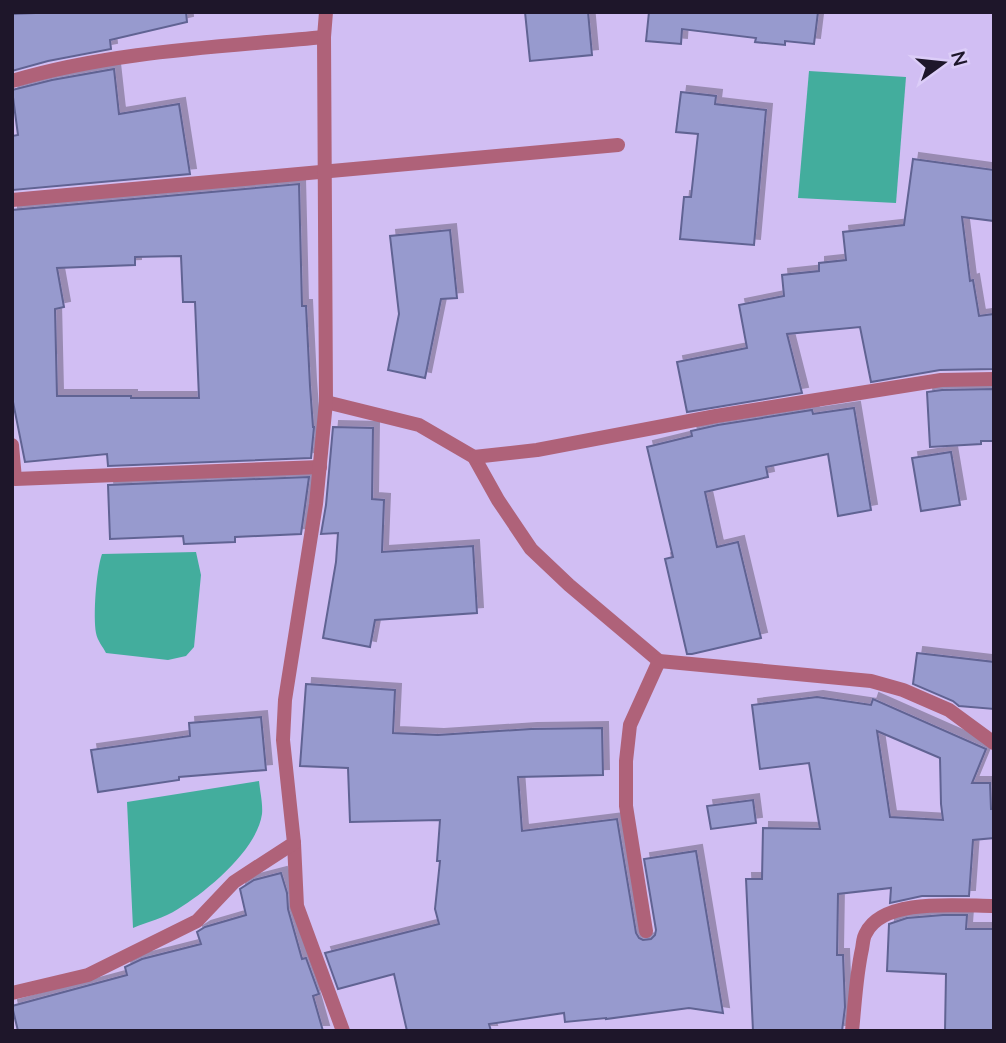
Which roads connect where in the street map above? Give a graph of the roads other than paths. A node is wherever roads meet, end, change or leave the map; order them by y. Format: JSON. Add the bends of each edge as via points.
{"nodes":[{"id":1,"x":326,"y":12,"type":"edge"},
{"id":2,"x":324,"y":37,"type":"junction"},
{"id":3,"x":12,"y":80,"type":"edge"},
{"id":4,"x":618,"y":145,"type":"dead end"},
{"id":5,"x":324,"y":171,"type":"junction"},
{"id":6,"x":12,"y":200,"type":"edge"},
{"id":7,"x":994,"y":379,"type":"edge"},
{"id":8,"x":326,"y":402,"type":"junction"},
{"id":9,"x":12,"y":445,"type":"edge"},
{"id":10,"x":474,"y":457,"type":"junction"},
{"id":11,"x":320,"y":467,"type":"junction"},
{"id":12,"x":659,"y":661,"type":"junction"},
{"id":13,"x":994,"y":743,"type":"edge"},
{"id":14,"x":294,"y":843,"type":"junction"},
{"id":15,"x":994,"y":906,"type":"edge"},
{"id":16,"x":646,"y":931,"type":"dead end"},
{"id":17,"x":12,"y":993,"type":"edge"},
{"id":18,"x":343,"y":1031,"type":"edge"},
{"id":19,"x":852,"y":1031,"type":"edge"}],
"edges":[{"from":1,"to":2,"type":"street"},
{"from":2,"to":3,"type":"street","via":[[142,54]]},
{"from":2,"to":5,"type":"street"},
{"from":4,"to":5,"type":"street"},
{"from":5,"to":6,"type":"street"},
{"from":5,"to":8,"type":"street"},
{"from":7,"to":10,"type":"street","via":[[941,380]]},
{"from":8,"to":10,"type":"street","via":[[419,425]]},
{"from":8,"to":11,"type":"street"},
{"from":9,"to":11,"type":"street","via":[[16,479]]},
{"from":10,"to":12,"type":"street","via":[[531,549]]},
{"from":11,"to":14,"type":"street","via":[[282,740]]},
{"from":12,"to":13,"type":"street","via":[[871,681],[948,710]]},
{"from":12,"to":16,"type":"street","via":[[630,725],[626,761],[626,806]]},
{"from":14,"to":17,"type":"street","via":[[234,882],[197,921],[88,975]]},
{"from":14,"to":18,"type":"street","via":[[297,906]]},
{"from":15,"to":19,"type":"street","via":[[925,906],[878,918],[866,933]]}]}
